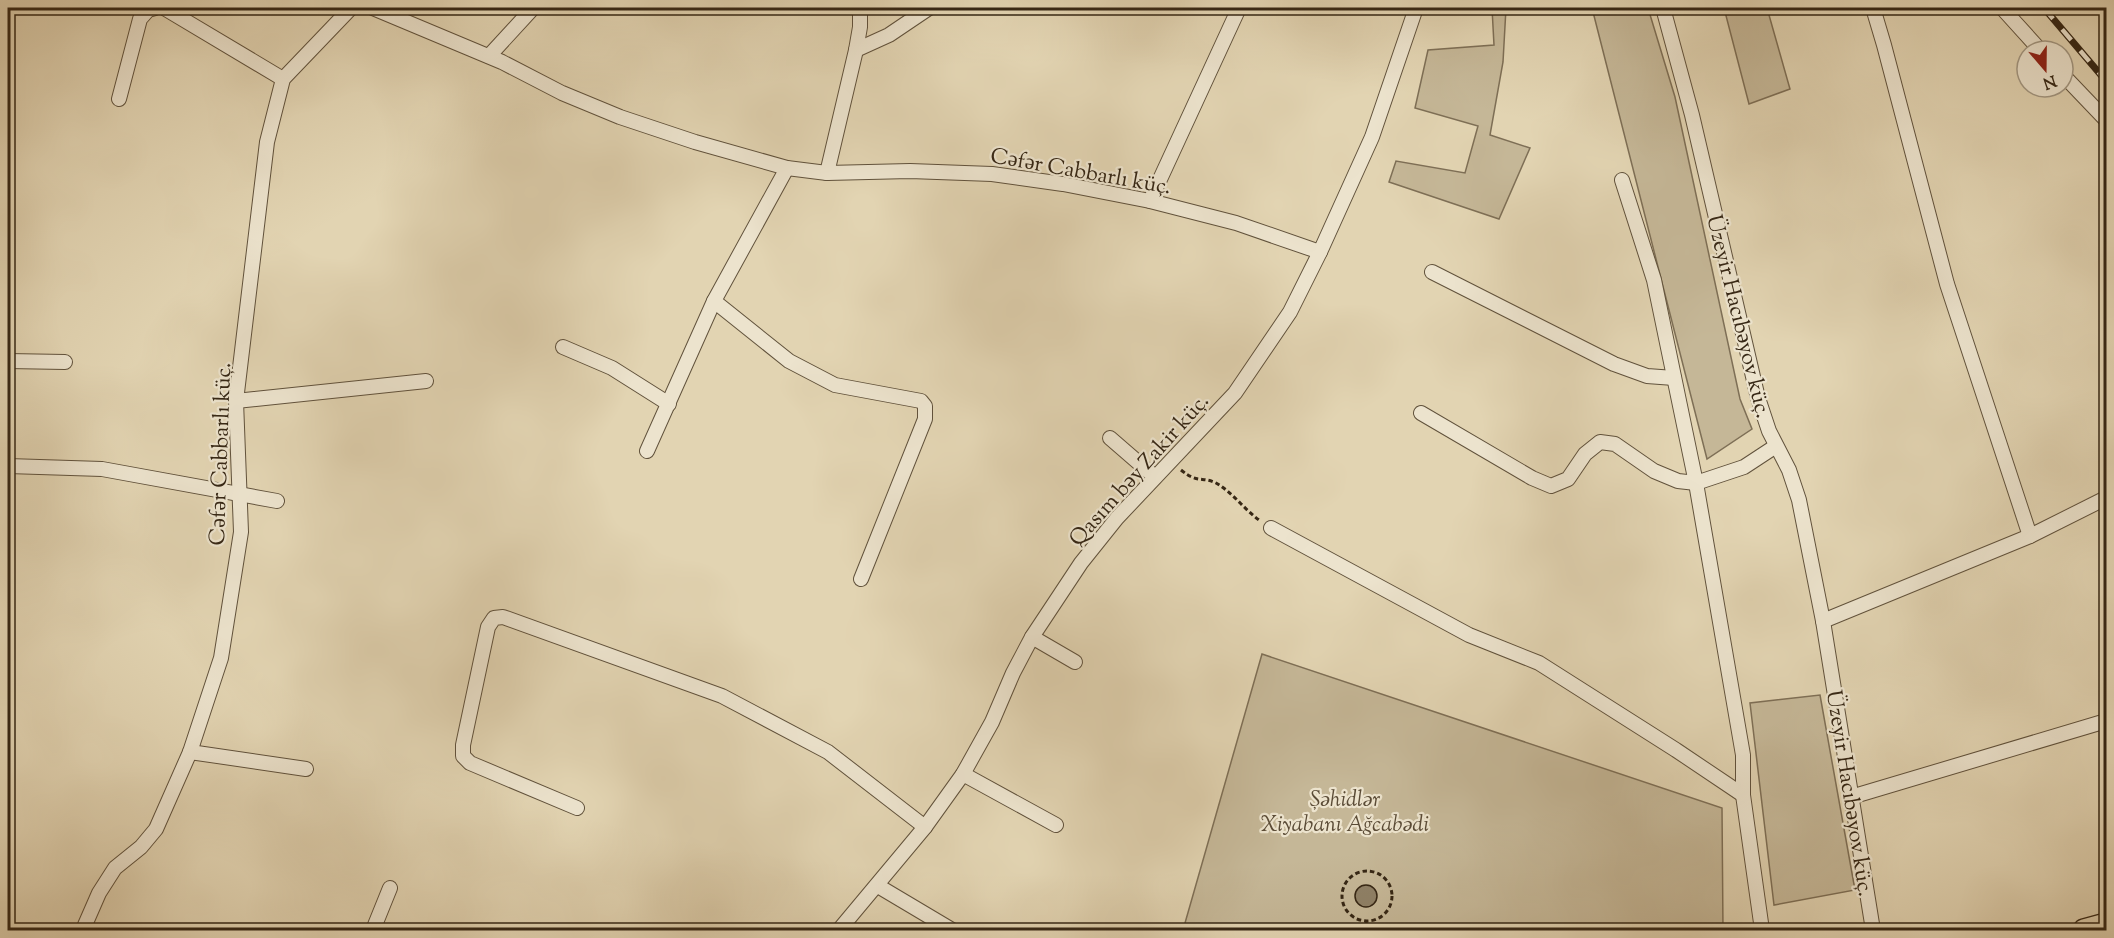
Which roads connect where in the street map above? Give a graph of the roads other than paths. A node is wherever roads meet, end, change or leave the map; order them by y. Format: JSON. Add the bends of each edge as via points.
{"nodes":[{"id":1,"x":155,"y":8,"type":"edge"},
{"id":2,"x":164,"y":8,"type":"edge"},
{"id":3,"x":351,"y":8,"type":"edge"},
{"id":4,"x":373,"y":8,"type":"edge"},
{"id":5,"x":533,"y":8,"type":"edge"},
{"id":6,"x":860,"y":8,"type":"edge"},
{"id":7,"x":929,"y":8,"type":"edge"},
{"id":8,"x":1239,"y":8,"type":"edge"},
{"id":9,"x":1416,"y":8,"type":"edge"},
{"id":10,"x":1663,"y":8,"type":"edge"},
{"id":11,"x":1873,"y":8,"type":"edge"},
{"id":12,"x":2002,"y":8,"type":"edge"},
{"id":13,"x":2030,"y":39,"type":"edge"},
{"id":14,"x":856,"y":50,"type":"junction"},
{"id":15,"x":489,"y":56,"type":"junction"},
{"id":16,"x":284,"y":79,"type":"junction"},
{"id":17,"x":2075,"y":88,"type":"edge"},
{"id":18,"x":119,"y":99,"type":"dead end"},
{"id":19,"x":2106,"y":120,"type":"edge"},
{"id":20,"x":787,"y":168,"type":"junction"},
{"id":21,"x":827,"y":173,"type":"junction"},
{"id":22,"x":1622,"y":180,"type":"dead end"},
{"id":23,"x":1150,"y":201,"type":"junction"},
{"id":24,"x":1320,"y":252,"type":"junction"},
{"id":25,"x":1432,"y":272,"type":"dead end"},
{"id":26,"x":714,"y":301,"type":"junction"},
{"id":27,"x":563,"y":347,"type":"dead end"},
{"id":28,"x":8,"y":361,"type":"edge"},
{"id":29,"x":65,"y":362,"type":"dead end"},
{"id":30,"x":1674,"y":378,"type":"junction"},
{"id":31,"x":426,"y":381,"type":"dead end"},
{"id":32,"x":236,"y":401,"type":"junction"},
{"id":33,"x":669,"y":404,"type":"junction"},
{"id":34,"x":1421,"y":413,"type":"dead end"},
{"id":35,"x":1110,"y":438,"type":"dead end"},
{"id":36,"x":1776,"y":446,"type":"junction"},
{"id":37,"x":647,"y":451,"type":"dead end"},
{"id":38,"x":8,"y":465,"type":"edge"},
{"id":39,"x":1155,"y":477,"type":"junction"},
{"id":40,"x":1696,"y":483,"type":"junction"},
{"id":41,"x":241,"y":496,"type":"junction"},
{"id":42,"x":2106,"y":498,"type":"edge"},
{"id":43,"x":277,"y":501,"type":"dead end"},
{"id":44,"x":1271,"y":528,"type":"road end"},
{"id":45,"x":2030,"y":536,"type":"junction"},
{"id":46,"x":861,"y":579,"type":"dead end"},
{"id":47,"x":1823,"y":621,"type":"junction"},
{"id":48,"x":1032,"y":637,"type":"junction"},
{"id":49,"x":1075,"y":662,"type":"dead end"},
{"id":50,"x":2106,"y":722,"type":"edge"},
{"id":51,"x":190,"y":752,"type":"junction"},
{"id":52,"x":306,"y":768,"type":"dead end"},
{"id":53,"x":963,"y":774,"type":"junction"},
{"id":54,"x":1743,"y":795,"type":"junction"},
{"id":55,"x":1851,"y":797,"type":"junction"},
{"id":56,"x":577,"y":808,"type":"dead end"},
{"id":57,"x":1056,"y":825,"type":"dead end"},
{"id":58,"x":926,"y":827,"type":"junction"},
{"id":59,"x":878,"y":886,"type":"junction"},
{"id":60,"x":390,"y":888,"type":"dead end"},
{"id":61,"x":2106,"y":924,"type":"edge"},
{"id":62,"x":85,"y":930,"type":"edge"},
{"id":63,"x":373,"y":930,"type":"edge"},
{"id":64,"x":839,"y":930,"type":"edge"},
{"id":65,"x":952,"y":930,"type":"edge"},
{"id":66,"x":1762,"y":930,"type":"edge"},
{"id":67,"x":1873,"y":930,"type":"edge"},
{"id":68,"x":2084,"y":930,"type":"edge"}],
"edges":[{"from":1,"to":18,"type":"street","via":[[140,19]]},
{"from":2,"to":16,"type":"street"},
{"from":3,"to":16,"type":"street","name":"Cəfər Cabbarlı küç."},
{"from":4,"to":15,"type":"street","name":"Cəfər Cabbarlı küç."},
{"from":5,"to":15,"type":"street"},
{"from":6,"to":14,"type":"street"},
{"from":7,"to":14,"type":"street","via":[[890,35]]},
{"from":8,"to":23,"type":"street"},
{"from":9,"to":24,"type":"street","name":"Qasım bəy Zakir küç.","via":[[1372,137]]},
{"from":10,"to":36,"type":"street","name":"Üzeyir Hacıbəyov küç.","via":[[1758,398]]},
{"from":11,"to":45,"type":"street","via":[[1947,284]]},
{"from":12,"to":13,"type":"street"},
{"from":14,"to":21,"type":"street"},
{"from":15,"to":20,"type":"street","name":"Cəfər Cabbarlı küç.","via":[[620,117]]},
{"from":16,"to":32,"type":"street","name":"Cəfər Cabbarlı küç.","via":[[267,142]]},
{"from":17,"to":19,"type":"street"},
{"from":20,"to":21,"type":"street","name":"Cəfər Cabbarlı küç."},
{"from":20,"to":26,"type":"street"},
{"from":21,"to":23,"type":"street","name":"Cəfər Cabbarlı küç.","via":[[992,174]]},
{"from":22,"to":30,"type":"street","via":[[1654,280]]},
{"from":23,"to":24,"type":"street","name":"Cəfər Cabbarlı küç.","via":[[1236,223]]},
{"from":24,"to":39,"type":"street","name":"Qasım bəy Zakir küç.","via":[[1290,312],[1235,393]]},
{"from":25,"to":30,"type":"street","via":[[1614,364],[1647,376]]},
{"from":26,"to":33,"type":"street"},
{"from":26,"to":46,"type":"street","via":[[789,361],[835,386],[921,401],[925,406],[926,419]]},
{"from":27,"to":33,"type":"street","via":[[612,368]]},
{"from":28,"to":29,"type":"street"},
{"from":30,"to":40,"type":"street"},
{"from":31,"to":32,"type":"street"},
{"from":32,"to":41,"type":"street","name":"Cəfər Cabbarlı küç."},
{"from":33,"to":37,"type":"street"},
{"from":34,"to":40,"type":"street","via":[[1551,486],[1568,479],[1585,454],[1600,442],[1615,444],[1678,482]]},
{"from":35,"to":39,"type":"street"},
{"from":36,"to":40,"type":"street","via":[[1744,467]]},
{"from":36,"to":47,"type":"street","name":"Üzeyir Hacıbəyov küç.","via":[[1799,500]]},
{"from":38,"to":41,"type":"street","via":[[102,469]]},
{"from":39,"to":48,"type":"street","name":"Qasım bəy Zakir küç.","via":[[1081,563]]},
{"from":40,"to":54,"type":"street","via":[[1743,755]]},
{"from":41,"to":43,"type":"street"},
{"from":41,"to":51,"type":"street","name":"Cəfər Cabbarlı küç.","via":[[241,532],[221,658]]},
{"from":42,"to":45,"type":"street"},
{"from":44,"to":54,"type":"street","via":[[1468,634],[1539,663]]},
{"from":45,"to":47,"type":"street"},
{"from":47,"to":55,"type":"street","name":"Üzeyir Hacıbəyov küç."},
{"from":48,"to":49,"type":"street"},
{"from":48,"to":53,"type":"street","name":"Qasım bəy Zakir küç."},
{"from":50,"to":55,"type":"street"},
{"from":51,"to":52,"type":"street"},
{"from":51,"to":62,"type":"street","name":"Cəfər Cabbarlı küç.","via":[[156,830],[115,868],[99,893]]},
{"from":53,"to":57,"type":"street"},
{"from":53,"to":58,"type":"street","name":"Qasım bəy Zakir küç."},
{"from":54,"to":66,"type":"street"},
{"from":55,"to":67,"type":"street","name":"Üzeyir Hacıbəyov küç."},
{"from":56,"to":58,"type":"street","via":[[470,763],[464,756],[488,627],[494,618],[722,696],[828,752]]},
{"from":58,"to":59,"type":"street","name":"Qasım bəy Zakir küç."},
{"from":59,"to":64,"type":"street","name":"Qasım bəy Zakir küç."},
{"from":59,"to":65,"type":"street"},
{"from":60,"to":63,"type":"street"},
{"from":61,"to":68,"type":"main road"}]}
